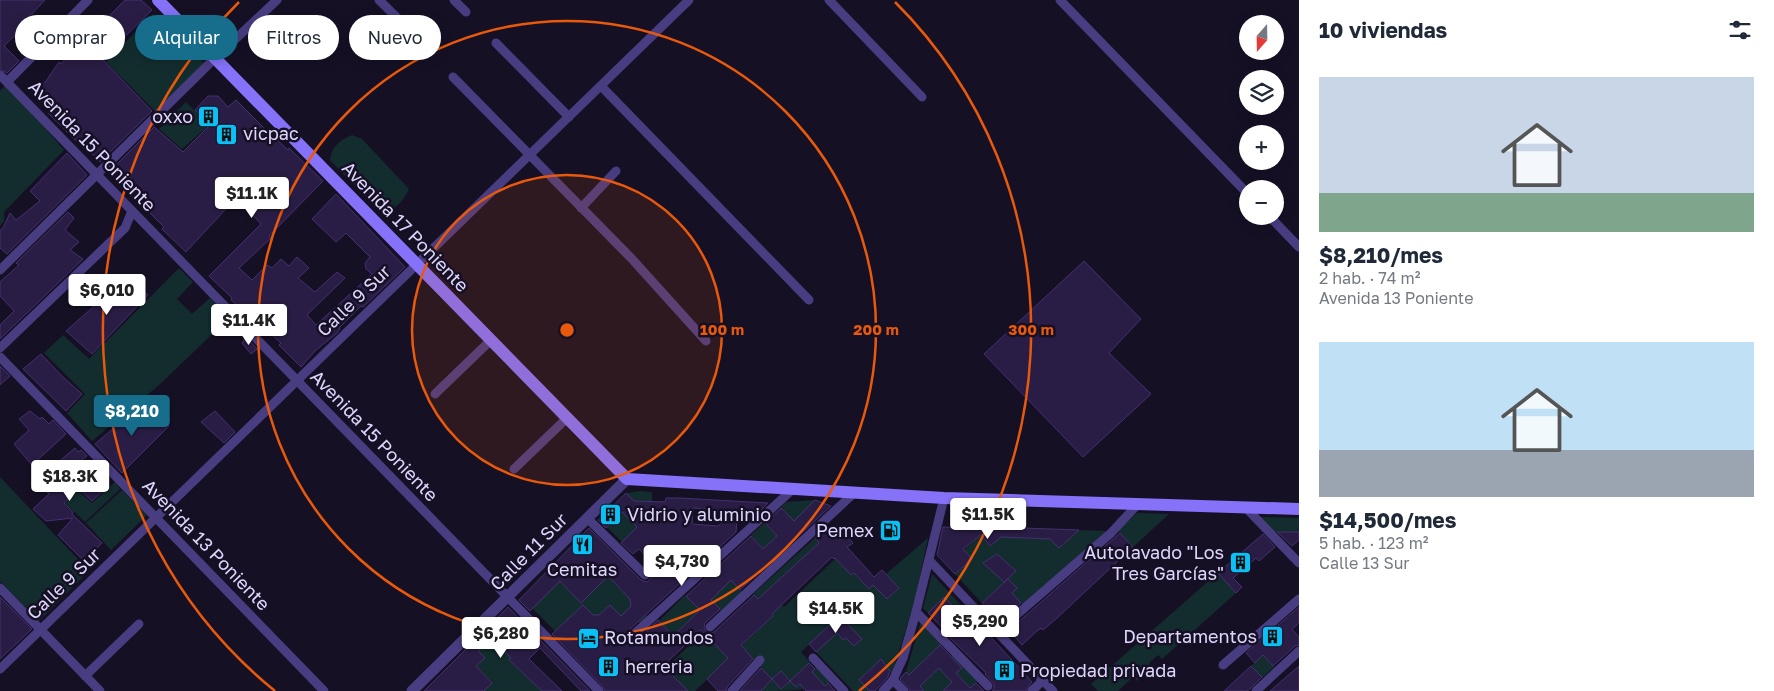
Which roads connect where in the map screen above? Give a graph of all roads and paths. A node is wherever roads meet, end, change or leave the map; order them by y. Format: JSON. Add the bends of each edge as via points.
{"nodes":[{"id":1,"x":88,"y":0,"type":"edge"},
{"id":2,"x":158,"y":0,"type":"edge"},
{"id":3,"x":277,"y":0,"type":"edge"},
{"id":4,"x":379,"y":0,"type":"edge"},
{"id":5,"x":454,"y":0,"type":"edge"},
{"id":6,"x":689,"y":0,"type":"edge"},
{"id":7,"x":829,"y":0,"type":"edge"},
{"id":8,"x":1060,"y":0,"type":"edge"},
{"id":9,"x":466,"y":12,"type":"dead end"},
{"id":10,"x":173,"y":15,"type":"edge"},
{"id":11,"x":394,"y":15,"type":"edge"},
{"id":12,"x":238,"y":36,"type":"edge"},
{"id":13,"x":496,"y":43,"type":"dead end"},
{"id":14,"x":213,"y":60,"type":"edge"},
{"id":15,"x":217,"y":60,"type":"edge"},
{"id":16,"x":454,"y":77,"type":"dead end"},
{"id":17,"x":3,"y":79,"type":"edge"},
{"id":18,"x":601,"y":86,"type":"junction"},
{"id":19,"x":922,"y":97,"type":"dead end"},
{"id":20,"x":569,"y":118,"type":"junction"},
{"id":21,"x":530,"y":155,"type":"junction"},
{"id":22,"x":616,"y":171,"type":"dead end"},
{"id":23,"x":98,"y":175,"type":"junction"},
{"id":24,"x":1239,"y":185,"type":"edge"},
{"id":25,"x":581,"y":208,"type":"junction"},
{"id":26,"x":132,"y":211,"type":"junction"},
{"id":27,"x":143,"y":222,"type":"junction"},
{"id":28,"x":1278,"y":225,"type":"edge"},
{"id":29,"x":125,"y":228,"type":"junction"},
{"id":30,"x":1299,"y":247,"type":"edge"},
{"id":31,"x":416,"y":264,"type":"junction"},
{"id":32,"x":0,"y":270,"type":"edge"},
{"id":33,"x":809,"y":300,"type":"dead end"},
{"id":34,"x":491,"y":340,"type":"junction"},
{"id":35,"x":706,"y":341,"type":"dead end"},
{"id":36,"x":0,"y":348,"type":"edge"},
{"id":37,"x":0,"y":357,"type":"edge"},
{"id":38,"x":297,"y":380,"type":"junction"},
{"id":39,"x":435,"y":394,"type":"dead end"},
{"id":40,"x":568,"y":418,"type":"junction"},
{"id":41,"x":514,"y":469,"type":"dead end"},
{"id":42,"x":627,"y":479,"type":"junction"},
{"id":43,"x":793,"y":489,"type":"junction"},
{"id":44,"x":854,"y":493,"type":"junction"},
{"id":45,"x":944,"y":498,"type":"junction"},
{"id":46,"x":1138,"y":504,"type":"junction"},
{"id":47,"x":1246,"y":508,"type":"junction"},
{"id":48,"x":1299,"y":509,"type":"edge"},
{"id":49,"x":156,"y":516,"type":"junction"},
{"id":50,"x":588,"y":519,"type":"junction"},
{"id":51,"x":929,"y":560,"type":"junction"},
{"id":52,"x":1299,"y":563,"type":"edge"},
{"id":53,"x":645,"y":575,"type":"dead end"},
{"id":54,"x":0,"y":588,"type":"edge"},
{"id":55,"x":509,"y":597,"type":"junction"},
{"id":56,"x":1299,"y":599,"type":"edge"},
{"id":57,"x":916,"y":612,"type":"junction"},
{"id":58,"x":139,"y":624,"type":"dead end"},
{"id":59,"x":710,"y":627,"type":"dead end"},
{"id":60,"x":40,"y":629,"type":"junction"},
{"id":61,"x":998,"y":631,"type":"junction"},
{"id":62,"x":632,"y":636,"type":"dead end"},
{"id":63,"x":1299,"y":651,"type":"edge"},
{"id":64,"x":813,"y":658,"type":"dead end"},
{"id":65,"x":760,"y":660,"type":"dead end"},
{"id":66,"x":1223,"y":665,"type":"dead end"},
{"id":67,"x":0,"y":669,"type":"edge"},
{"id":68,"x":85,"y":676,"type":"junction"},
{"id":69,"x":894,"y":680,"type":"junction"},
{"id":70,"x":1043,"y":680,"type":"junction"},
{"id":71,"x":988,"y":686,"type":"dead end"},
{"id":72,"x":100,"y":691,"type":"edge"},
{"id":73,"x":324,"y":691,"type":"edge"},
{"id":74,"x":412,"y":691,"type":"edge"},
{"id":75,"x":599,"y":691,"type":"edge"},
{"id":76,"x":732,"y":691,"type":"edge"},
{"id":77,"x":844,"y":691,"type":"edge"},
{"id":78,"x":883,"y":691,"type":"edge"},
{"id":79,"x":904,"y":691,"type":"edge"},
{"id":80,"x":1032,"y":691,"type":"edge"},
{"id":81,"x":1053,"y":691,"type":"edge"},
{"id":82,"x":1256,"y":691,"type":"edge"}],
"edges":[{"from":1,"to":17,"type":"street"},
{"from":2,"to":10,"type":"main road","name":"Avenida 17 Poniente"},
{"from":3,"to":12,"type":"street"},
{"from":4,"to":11,"type":"street"},
{"from":5,"to":9,"type":"street"},
{"from":6,"to":18,"type":"street","name":"Calle 9 Sur"},
{"from":7,"to":19,"type":"street"},
{"from":8,"to":24,"type":"street"},
{"from":13,"to":20,"type":"street"},
{"from":14,"to":23,"type":"street"},
{"from":15,"to":31,"type":"main road","name":"Avenida 17 Poniente"},
{"from":16,"to":21,"type":"street"},
{"from":17,"to":23,"type":"street","name":"Avenida 15 Poniente"},
{"from":18,"to":20,"type":"street","name":"Calle 9 Sur"},
{"from":18,"to":33,"type":"street"},
{"from":20,"to":21,"type":"street","name":"Calle 9 Sur"},
{"from":21,"to":25,"type":"street"},
{"from":21,"to":31,"type":"street","name":"Calle 9 Sur"},
{"from":22,"to":25,"type":"street"},
{"from":23,"to":26,"type":"street","name":"Avenida 15 Poniente"},
{"from":23,"to":32,"type":"street"},
{"from":25,"to":35,"type":"street"},
{"from":26,"to":27,"type":"street","name":"Avenida 15 Poniente"},
{"from":26,"to":29,"type":"street"},
{"from":27,"to":29,"type":"street"},
{"from":27,"to":38,"type":"street","name":"Avenida 15 Poniente"},
{"from":28,"to":30,"type":"street"},
{"from":29,"to":36,"type":"street"},
{"from":31,"to":34,"type":"main road","name":"Avenida 17 Poniente"},
{"from":31,"to":38,"type":"street","name":"Calle 9 Sur"},
{"from":34,"to":39,"type":"street"},
{"from":34,"to":40,"type":"main road","name":"Avenida 17 Poniente"},
{"from":37,"to":49,"type":"street","name":"Avenida 13 Poniente"},
{"from":38,"to":49,"type":"street","name":"Calle 9 Sur"},
{"from":38,"to":55,"type":"street","name":"Avenida 15 Poniente"},
{"from":40,"to":41,"type":"street"},
{"from":40,"to":42,"type":"main road","name":"Avenida 17 Poniente"},
{"from":42,"to":43,"type":"main road"},
{"from":42,"to":50,"type":"street","name":"Calle 11 Sur"},
{"from":43,"to":44,"type":"main road"},
{"from":43,"to":62,"type":"street"},
{"from":44,"to":45,"type":"main road"},
{"from":44,"to":59,"type":"street"},
{"from":45,"to":46,"type":"main road"},
{"from":45,"to":51,"type":"street"},
{"from":46,"to":47,"type":"main road"},
{"from":46,"to":61,"type":"street","via":[[1111,533]]},
{"from":47,"to":48,"type":"main road"},
{"from":47,"to":52,"type":"street"},
{"from":49,"to":60,"type":"street","name":"Calle 9 Sur"},
{"from":49,"to":73,"type":"street","name":"Avenida 13 Poniente"},
{"from":50,"to":53,"type":"street"},
{"from":50,"to":55,"type":"street","name":"Calle 11 Sur"},
{"from":51,"to":57,"type":"street"},
{"from":51,"to":61,"type":"street"},
{"from":54,"to":60,"type":"street"},
{"from":55,"to":74,"type":"street","name":"Calle 11 Sur"},
{"from":55,"to":75,"type":"street","name":"Avenida 15 Poniente"},
{"from":56,"to":66,"type":"street"},
{"from":57,"to":69,"type":"street"},
{"from":57,"to":71,"type":"street"},
{"from":58,"to":68,"type":"street"},
{"from":60,"to":67,"type":"street","name":"Calle 9 Sur"},
{"from":60,"to":68,"type":"street"},
{"from":61,"to":70,"type":"street"},
{"from":63,"to":82,"type":"street"},
{"from":64,"to":77,"type":"street"},
{"from":65,"to":76,"type":"street"},
{"from":68,"to":72,"type":"street"},
{"from":69,"to":78,"type":"street"},
{"from":69,"to":79,"type":"street"},
{"from":70,"to":80,"type":"street"},
{"from":70,"to":81,"type":"street"}]}
